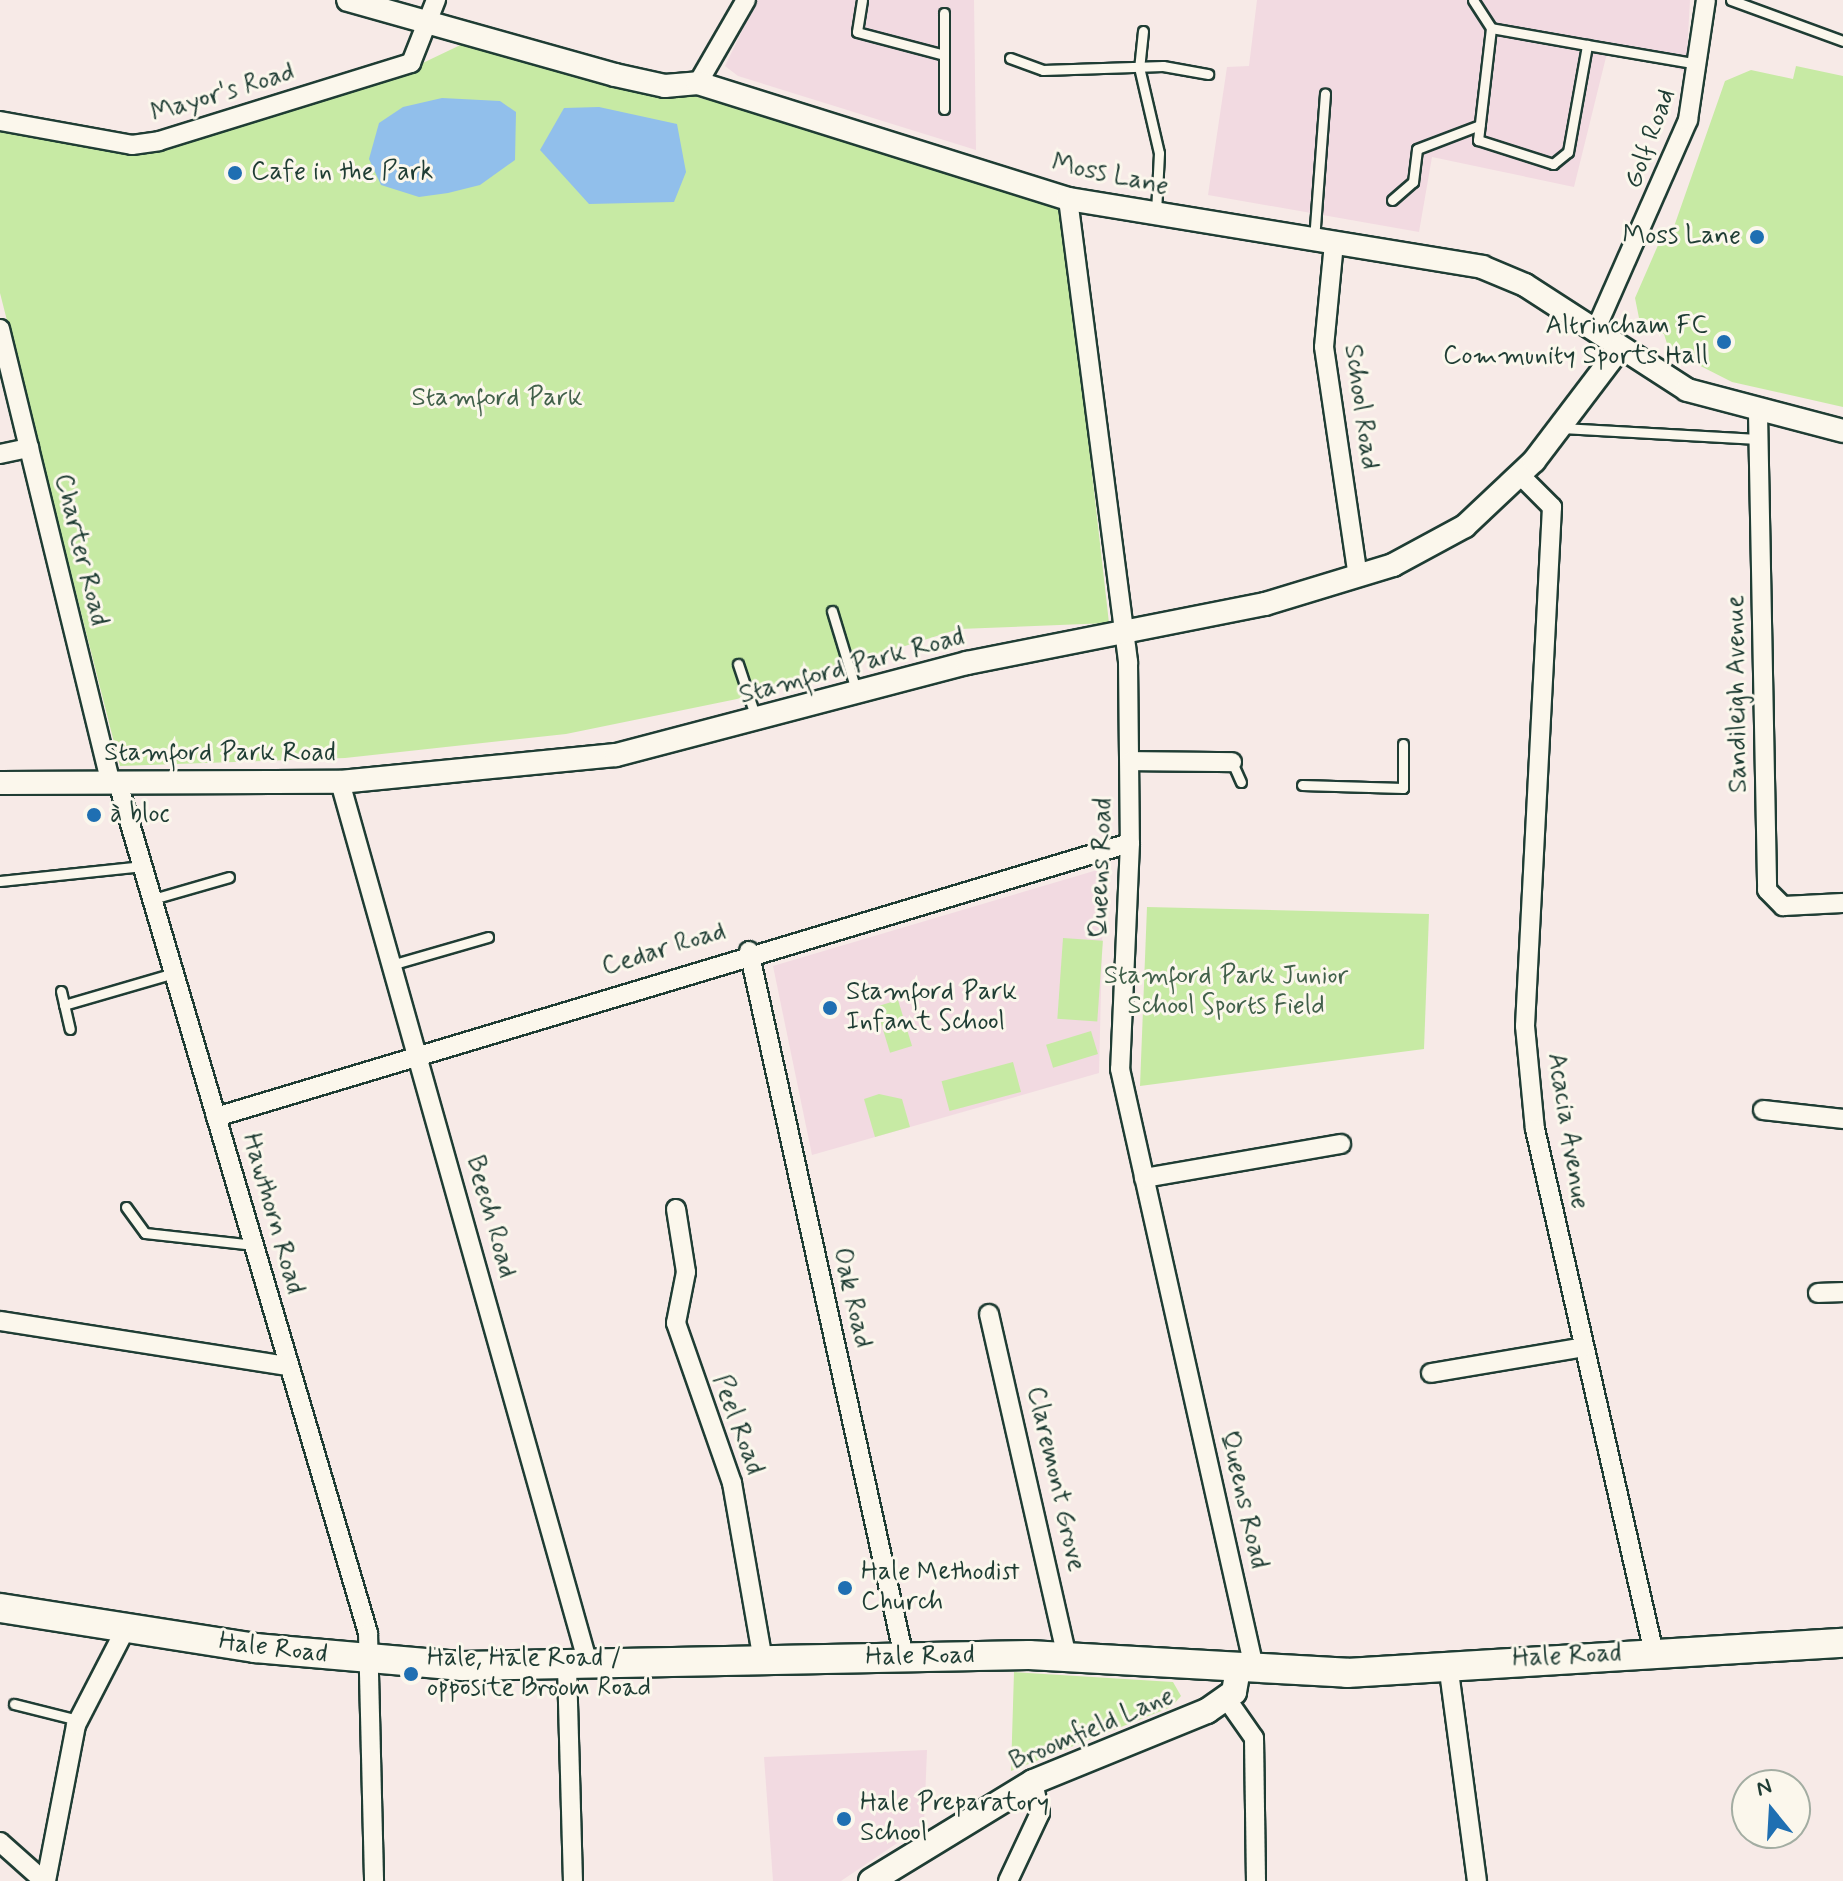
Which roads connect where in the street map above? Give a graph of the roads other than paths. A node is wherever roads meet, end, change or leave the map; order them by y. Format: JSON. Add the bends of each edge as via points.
{"nodes":[{"id":1,"x":348,"y":0,"type":"edge"},
{"id":2,"x":436,"y":0,"type":"edge"},
{"id":3,"x":746,"y":0,"type":"edge"},
{"id":4,"x":862,"y":0,"type":"edge"},
{"id":5,"x":1473,"y":0,"type":"edge"},
{"id":6,"x":1706,"y":0,"type":"edge"},
{"id":7,"x":1731,"y":0,"type":"edge"},
{"id":8,"x":944,"y":13,"type":"dead end"},
{"id":9,"x":431,"y":23,"type":"junction"},
{"id":10,"x":1491,"y":28,"type":"junction"},
{"id":11,"x":1143,"y":31,"type":"dead end"},
{"id":12,"x":1843,"y":41,"type":"edge"},
{"id":13,"x":1587,"y":45,"type":"junction"},
{"id":14,"x":941,"y":54,"type":"junction"},
{"id":15,"x":1010,"y":58,"type":"dead end"},
{"id":16,"x":1701,"y":65,"type":"junction"},
{"id":17,"x":1139,"y":67,"type":"junction"},
{"id":18,"x":1208,"y":74,"type":"dead end"},
{"id":19,"x":698,"y":83,"type":"junction"},
{"id":20,"x":1325,"y":93,"type":"dead end"},
{"id":21,"x":944,"y":109,"type":"dead end"},
{"id":22,"x":0,"y":121,"type":"edge"},
{"id":23,"x":1480,"y":125,"type":"junction"},
{"id":24,"x":1068,"y":199,"type":"junction"},
{"id":25,"x":1392,"y":200,"type":"dead end"},
{"id":26,"x":1156,"y":215,"type":"junction"},
{"id":27,"x":1324,"y":241,"type":"junction"},
{"id":28,"x":0,"y":329,"type":"edge"},
{"id":29,"x":1595,"y":331,"type":"junction"},
{"id":30,"x":1619,"y":349,"type":"junction"},
{"id":31,"x":1758,"y":413,"type":"junction"},
{"id":32,"x":1562,"y":428,"type":"junction"},
{"id":33,"x":1843,"y":431,"type":"edge"},
{"id":34,"x":1760,"y":439,"type":"junction"},
{"id":35,"x":29,"y":448,"type":"junction"},
{"id":36,"x":0,"y":454,"type":"edge"},
{"id":37,"x":1521,"y":476,"type":"junction"},
{"id":38,"x":1358,"y":577,"type":"junction"},
{"id":39,"x":832,"y":611,"type":"dead end"},
{"id":40,"x":1124,"y":635,"type":"junction"},
{"id":41,"x":738,"y":664,"type":"dead end"},
{"id":42,"x":857,"y":694,"type":"junction"},
{"id":43,"x":757,"y":722,"type":"junction"},
{"id":44,"x":1403,"y":744,"type":"dead end"},
{"id":45,"x":1131,"y":761,"type":"junction"},
{"id":46,"x":1232,"y":762,"type":"joint"},
{"id":47,"x":340,"y":782,"type":"junction"},
{"id":48,"x":1241,"y":782,"type":"dead end"},
{"id":49,"x":0,"y":783,"type":"edge"},
{"id":50,"x":115,"y":783,"type":"junction"},
{"id":51,"x":1302,"y":785,"type":"dead end"},
{"id":52,"x":1130,"y":843,"type":"junction"},
{"id":53,"x":143,"y":866,"type":"junction"},
{"id":54,"x":229,"y":877,"type":"dead end"},
{"id":55,"x":0,"y":881,"type":"edge"},
{"id":56,"x":153,"y":899,"type":"junction"},
{"id":57,"x":1843,"y":903,"type":"edge"},
{"id":58,"x":488,"y":937,"type":"dead end"},
{"id":59,"x":749,"y":951,"type":"junction"},
{"id":60,"x":391,"y":965,"type":"junction"},
{"id":61,"x":174,"y":973,"type":"junction"},
{"id":62,"x":61,"y":991,"type":"dead end"},
{"id":63,"x":64,"y":1005,"type":"junction"},
{"id":64,"x":70,"y":1029,"type":"dead end"},
{"id":65,"x":417,"y":1055,"type":"junction"},
{"id":66,"x":1763,"y":1110,"type":"dead end"},
{"id":67,"x":216,"y":1117,"type":"junction"},
{"id":68,"x":1843,"y":1119,"type":"edge"},
{"id":69,"x":1341,"y":1144,"type":"dead end"},
{"id":70,"x":1144,"y":1178,"type":"junction"},
{"id":71,"x":126,"y":1207,"type":"dead end"},
{"id":72,"x":676,"y":1209,"type":"dead end"},
{"id":73,"x":254,"y":1245,"type":"junction"},
{"id":74,"x":1843,"y":1292,"type":"edge"},
{"id":75,"x":1818,"y":1293,"type":"dead end"},
{"id":76,"x":989,"y":1314,"type":"dead end"},
{"id":77,"x":0,"y":1321,"type":"edge"},
{"id":78,"x":1584,"y":1347,"type":"junction"},
{"id":79,"x":289,"y":1366,"type":"junction"},
{"id":80,"x":1431,"y":1373,"type":"dead end"},
{"id":81,"x":0,"y":1608,"type":"edge"},
{"id":82,"x":125,"y":1630,"type":"junction"},
{"id":83,"x":1843,"y":1643,"type":"edge"},
{"id":84,"x":1654,"y":1653,"type":"junction"},
{"id":85,"x":904,"y":1657,"type":"junction"},
{"id":86,"x":1067,"y":1657,"type":"junction"},
{"id":87,"x":372,"y":1660,"type":"junction"},
{"id":88,"x":763,"y":1661,"type":"junction"},
{"id":89,"x":1448,"y":1664,"type":"junction"},
{"id":90,"x":578,"y":1667,"type":"junction"},
{"id":91,"x":1246,"y":1671,"type":"junction"},
{"id":92,"x":1226,"y":1698,"type":"junction"},
{"id":93,"x":14,"y":1704,"type":"dead end"},
{"id":94,"x":78,"y":1720,"type":"junction"},
{"id":95,"x":1033,"y":1782,"type":"junction"},
{"id":96,"x":0,"y":1842,"type":"edge"},
{"id":97,"x":45,"y":1881,"type":"edge"},
{"id":98,"x":374,"y":1881,"type":"edge"},
{"id":99,"x":573,"y":1881,"type":"edge"},
{"id":100,"x":871,"y":1881,"type":"edge"},
{"id":101,"x":1008,"y":1881,"type":"edge"},
{"id":102,"x":1256,"y":1881,"type":"edge"},
{"id":103,"x":1477,"y":1881,"type":"edge"}],
"edges":[{"from":1,"to":9,"type":"street","name":"Moss Lane"},
{"from":2,"to":9,"type":"street","name":"Mayor's Road"},
{"from":3,"to":19,"type":"street"},
{"from":4,"to":14,"type":"lane","via":[[857,32]]},
{"from":5,"to":10,"type":"lane"},
{"from":6,"to":16,"type":"street","name":"Golf Road"},
{"from":7,"to":12,"type":"lane"},
{"from":8,"to":14,"type":"lane"},
{"from":9,"to":19,"type":"street","name":"Moss Lane","via":[[615,75],[665,86]]},
{"from":9,"to":22,"type":"street","name":"Mayor's Road","via":[[411,63],[159,141],[132,145]]},
{"from":10,"to":13,"type":"lane"},
{"from":10,"to":23,"type":"lane"},
{"from":11,"to":17,"type":"lane"},
{"from":13,"to":16,"type":"lane"},
{"from":13,"to":23,"type":"lane","via":[[1568,152],[1553,164],[1478,140]]},
{"from":14,"to":21,"type":"lane"},
{"from":15,"to":17,"type":"lane","via":[[1043,70]]},
{"from":16,"to":29,"type":"street","name":"Golf Road","via":[[1675,160]]},
{"from":17,"to":18,"type":"lane"},
{"from":17,"to":26,"type":"lane","via":[[1159,153]]},
{"from":19,"to":24,"type":"street","name":"Moss Lane"},
{"from":20,"to":27,"type":"lane"},
{"from":23,"to":25,"type":"lane","via":[[1417,149],[1413,182]]},
{"from":24,"to":26,"type":"street","name":"Moss Lane"},
{"from":24,"to":40,"type":"street","name":"Queens Road"},
{"from":26,"to":27,"type":"street","name":"Moss Lane"},
{"from":27,"to":29,"type":"street","name":"Moss Lane","via":[[1498,272]]},
{"from":27,"to":38,"type":"street","name":"School Road","via":[[1324,347]]},
{"from":28,"to":35,"type":"street","name":"Charter Road"},
{"from":29,"to":30,"type":"street","name":"Moss Lane"},
{"from":30,"to":31,"type":"street","name":"Moss Lane","via":[[1687,390]]},
{"from":30,"to":32,"type":"street","name":"Stamford Park Road"},
{"from":31,"to":33,"type":"street","name":"Moss Lane"},
{"from":31,"to":34,"type":"street","name":"Sandileigh Avenue"},
{"from":32,"to":34,"type":"lane"},
{"from":32,"to":37,"type":"street","name":"Stamford Park Road"},
{"from":34,"to":57,"type":"street","name":"Sandileigh Avenue","via":[[1767,890],[1783,906]]},
{"from":35,"to":36,"type":"street"},
{"from":35,"to":50,"type":"street","name":"Charter Road"},
{"from":37,"to":38,"type":"street","name":"Stamford Park Road","via":[[1444,540]]},
{"from":37,"to":78,"type":"street","name":"Acacia Avenue","via":[[1552,507],[1525,1026],[1535,1129]]},
{"from":38,"to":40,"type":"street","name":"Stamford Park Road"},
{"from":39,"to":42,"type":"lane"},
{"from":40,"to":42,"type":"street","name":"Stamford Park Road","via":[[967,663]]},
{"from":40,"to":45,"type":"street","name":"Queens Road"},
{"from":41,"to":43,"type":"lane"},
{"from":42,"to":43,"type":"street","name":"Stamford Park Road"},
{"from":43,"to":47,"type":"street","name":"Stamford Park Road","via":[[616,755]]},
{"from":44,"to":51,"type":"lane","via":[[1403,788]]},
{"from":45,"to":46,"type":"street"},
{"from":45,"to":52,"type":"street","name":"Queens Road"},
{"from":46,"to":48,"type":"lane"},
{"from":47,"to":50,"type":"street","name":"Stamford Park Road"},
{"from":47,"to":60,"type":"street","name":"Beech Road"},
{"from":49,"to":50,"type":"street","name":"Stamford Park Road"},
{"from":50,"to":53,"type":"street","name":"Hawthorn Road"},
{"from":52,"to":59,"type":"street","name":"Cedar Road"},
{"from":52,"to":70,"type":"street","name":"Queens Road","via":[[1120,1069]]},
{"from":53,"to":55,"type":"lane"},
{"from":53,"to":56,"type":"street","name":"Hawthorn Road"},
{"from":54,"to":56,"type":"lane"},
{"from":56,"to":61,"type":"street","name":"Hawthorn Road"},
{"from":58,"to":60,"type":"lane"},
{"from":59,"to":65,"type":"street","name":"Cedar Road"},
{"from":59,"to":85,"type":"street","name":"Oak Road"},
{"from":60,"to":65,"type":"street","name":"Beech Road"},
{"from":61,"to":63,"type":"lane"},
{"from":61,"to":67,"type":"street","name":"Hawthorn Road"},
{"from":62,"to":63,"type":"lane"},
{"from":63,"to":64,"type":"lane"},
{"from":65,"to":67,"type":"street","name":"Cedar Road"},
{"from":65,"to":90,"type":"street","name":"Beech Road"},
{"from":66,"to":68,"type":"street"},
{"from":67,"to":73,"type":"street","name":"Hawthorn Road"},
{"from":69,"to":70,"type":"street"},
{"from":70,"to":91,"type":"street","name":"Queens Road"},
{"from":71,"to":73,"type":"lane","via":[[145,1233]]},
{"from":72,"to":88,"type":"street","name":"Peel Road","via":[[686,1272],[676,1323],[732,1483]]},
{"from":73,"to":79,"type":"street","name":"Hawthorn Road"},
{"from":74,"to":75,"type":"street"},
{"from":76,"to":86,"type":"street","name":"Claremont Grove"},
{"from":77,"to":79,"type":"street"},
{"from":78,"to":80,"type":"street"},
{"from":78,"to":84,"type":"street","name":"Acacia Avenue"},
{"from":79,"to":87,"type":"street","name":"Hawthorn Road"},
{"from":81,"to":82,"type":"main road","name":"Hale Road"},
{"from":82,"to":87,"type":"main road","name":"Hale Road"},
{"from":82,"to":94,"type":"street"},
{"from":83,"to":84,"type":"main road","name":"Hale Road"},
{"from":84,"to":89,"type":"main road","name":"Hale Road"},
{"from":85,"to":86,"type":"main road","name":"Hale Road"},
{"from":85,"to":88,"type":"main road","name":"Hale Road"},
{"from":86,"to":91,"type":"main road","name":"Hale Road"},
{"from":87,"to":90,"type":"main road","name":"Hale Road"},
{"from":87,"to":98,"type":"street","name":"Hawthorn Road"},
{"from":88,"to":90,"type":"main road","name":"Hale Road"},
{"from":89,"to":91,"type":"main road","name":"Hale Road"},
{"from":89,"to":103,"type":"street"},
{"from":90,"to":99,"type":"street","name":"Beech Road"},
{"from":91,"to":92,"type":"main road"},
{"from":92,"to":95,"type":"main road","name":"Broomfield Lane"},
{"from":92,"to":102,"type":"street","via":[[1254,1738]]},
{"from":93,"to":94,"type":"lane"},
{"from":94,"to":97,"type":"street"},
{"from":95,"to":100,"type":"main road","name":"Broomfield Lane"},
{"from":95,"to":101,"type":"street","via":[[1040,1813]]},
{"from":96,"to":97,"type":"street"}]}
